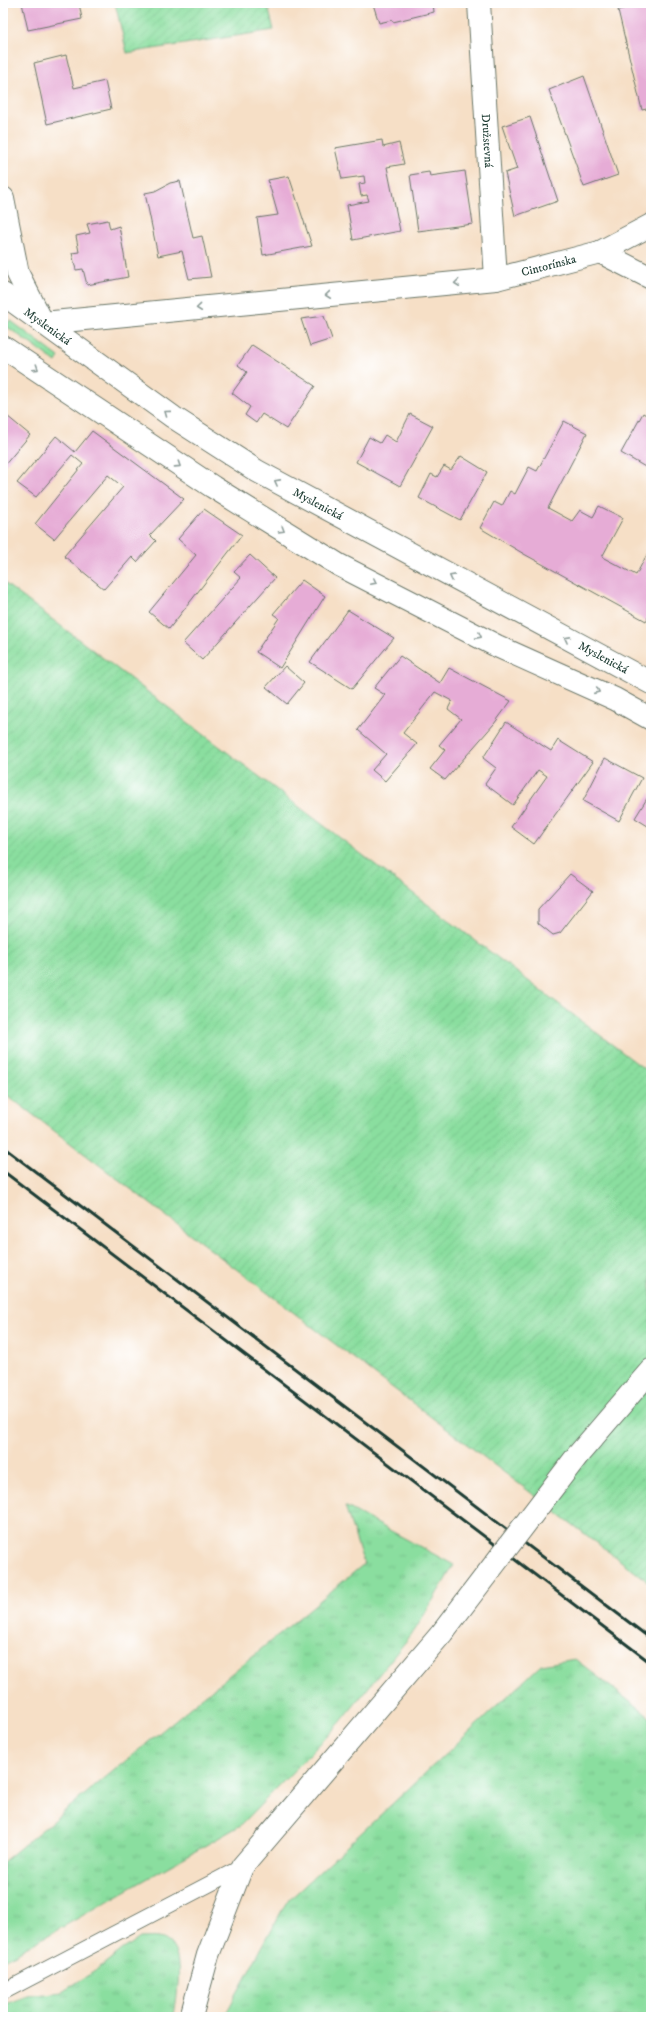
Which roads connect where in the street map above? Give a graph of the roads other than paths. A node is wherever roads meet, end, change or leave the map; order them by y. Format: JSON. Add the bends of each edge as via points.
{"nodes":[{"id":1,"x":479,"y":3,"type":"edge"},
{"id":2,"x":3,"y":198,"type":"edge"},
{"id":3,"x":651,"y":225,"type":"edge"},
{"id":4,"x":600,"y":252,"type":"junction"},
{"id":5,"x":651,"y":278,"type":"edge"},
{"id":6,"x":496,"y":279,"type":"junction"},
{"id":7,"x":3,"y":294,"type":"edge"},
{"id":8,"x":43,"y":323,"type":"junction"},
{"id":9,"x":3,"y":347,"type":"edge"},
{"id":10,"x":651,"y":683,"type":"edge"},
{"id":11,"x":651,"y":718,"type":"edge"},
{"id":12,"x":651,"y":1370,"type":"edge"},
{"id":13,"x":242,"y":1867,"type":"junction"},
{"id":14,"x":3,"y":1992,"type":"edge"},
{"id":15,"x":191,"y":2017,"type":"edge"}],
"edges":[{"from":1,"to":6,"type":"street","name":"Družstevná"},
{"from":2,"to":8,"type":"street","via":[[18,274]]},
{"from":3,"to":4,"type":"street","name":"Cintorínska"},
{"from":4,"to":5,"type":"street"},
{"from":4,"to":6,"type":"street","name":"Cintorínska"},
{"from":6,"to":8,"type":"street","name":"Cintorínska","one_way":true},
{"from":7,"to":8,"type":"street","name":"Myslenická"},
{"from":10,"to":8,"type":"street","name":"Myslenická","one_way":true,"via":[[256,471],[173,417]]},
{"from":9,"to":11,"type":"street","one_way":true,"via":[[213,487],[339,565],[497,646]]},
{"from":12,"to":13,"type":"street","bridge":true,"via":[[577,1456],[442,1633]]},
{"from":13,"to":14,"type":"lane"},
{"from":13,"to":15,"type":"street","via":[[208,1955]]}]}
